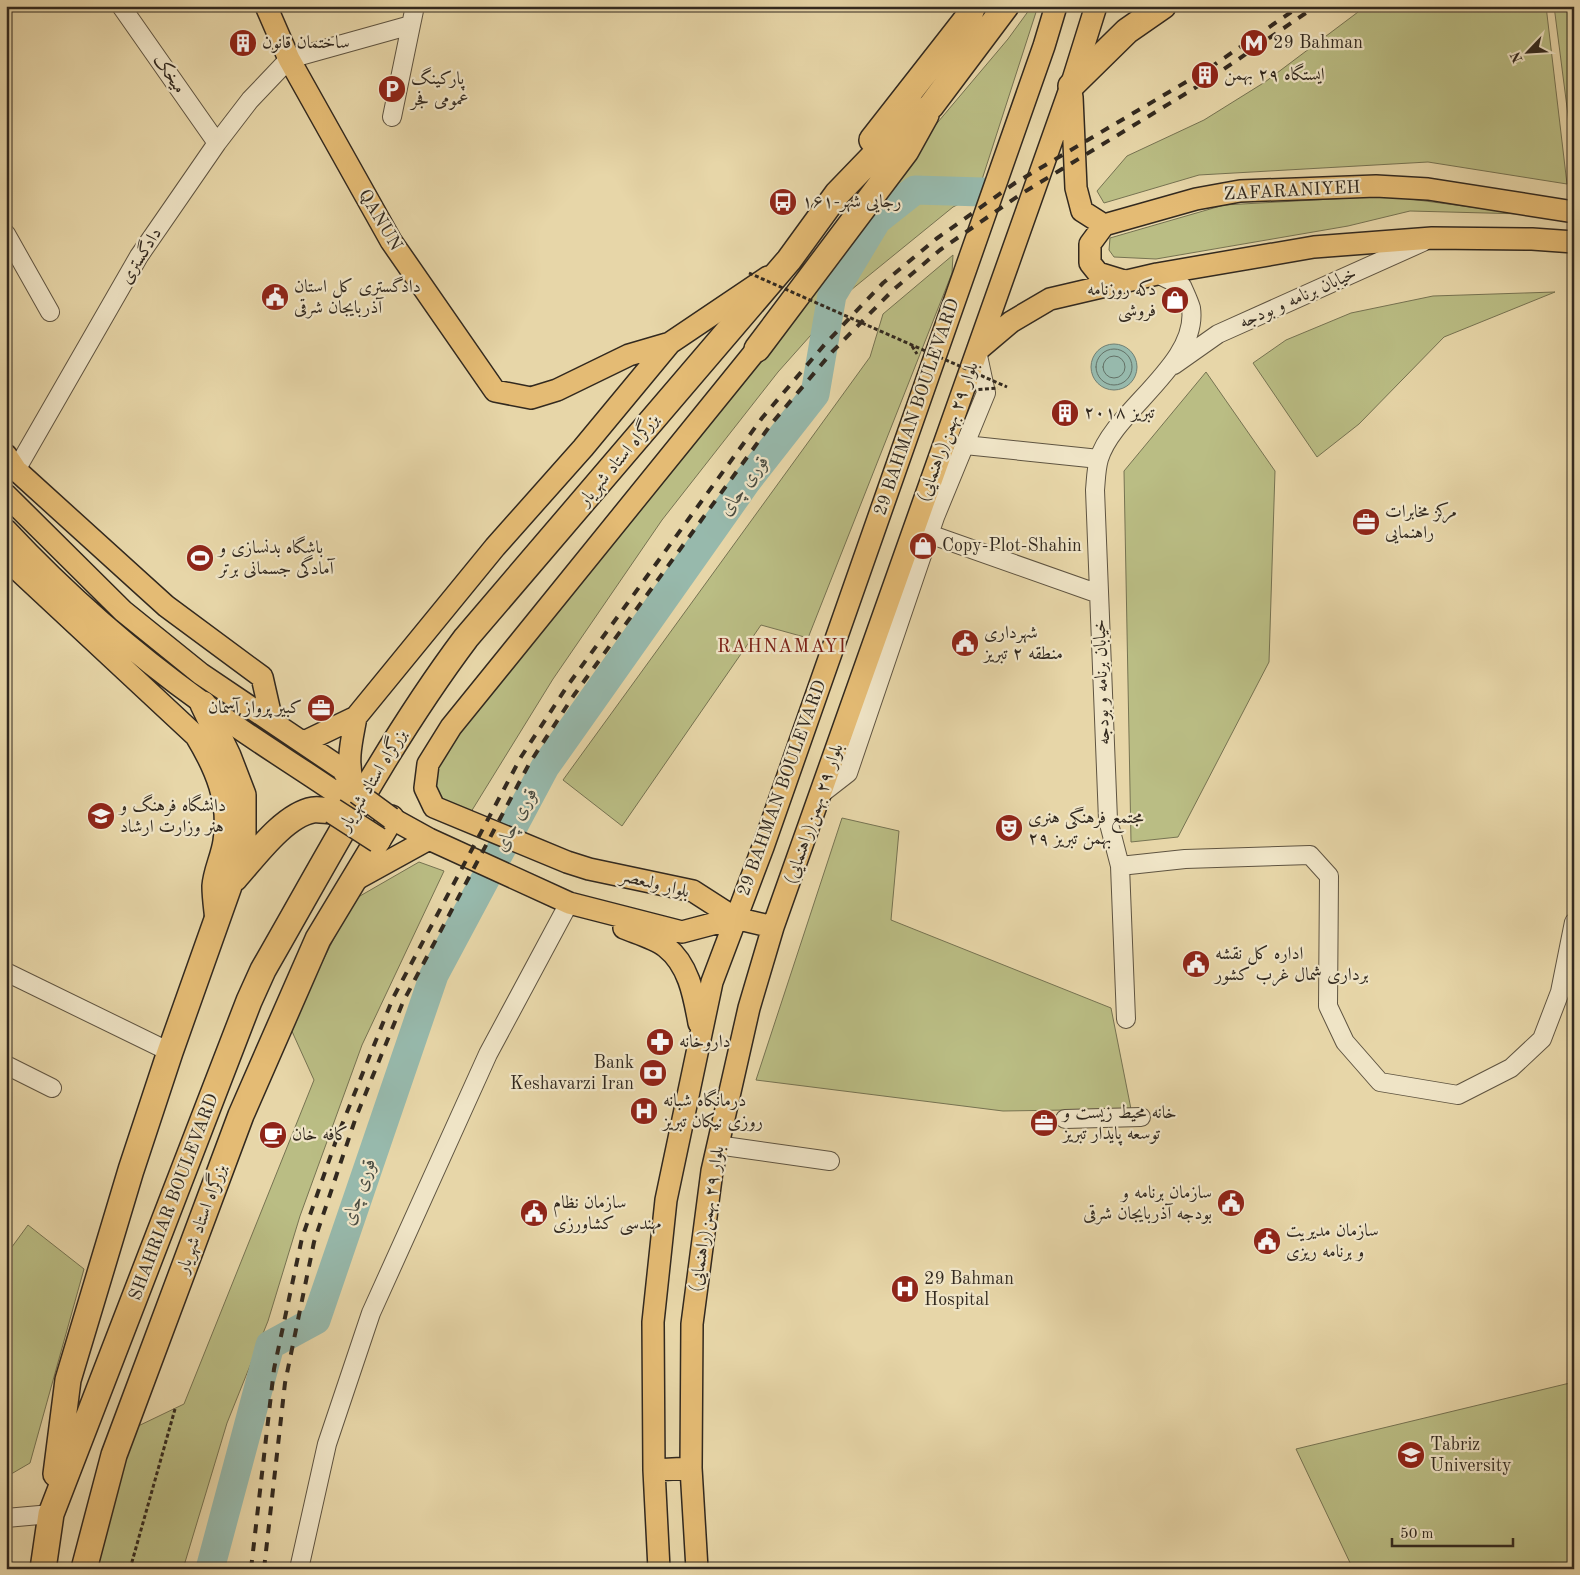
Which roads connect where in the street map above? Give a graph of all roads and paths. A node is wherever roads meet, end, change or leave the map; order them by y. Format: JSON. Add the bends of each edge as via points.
{"nodes":[{"id":1,"x":121,"y":6,"type":"edge"},
{"id":2,"x":266,"y":6,"type":"edge"},
{"id":3,"x":415,"y":6,"type":"edge"},
{"id":4,"x":973,"y":6,"type":"edge"},
{"id":5,"x":1006,"y":6,"type":"edge"},
{"id":6,"x":1056,"y":6,"type":"edge"},
{"id":7,"x":1096,"y":6,"type":"edge"},
{"id":8,"x":1163,"y":6,"type":"edge"},
{"id":9,"x":411,"y":24,"type":"junction"},
{"id":10,"x":289,"y":59,"type":"junction"},
{"id":11,"x":1071,"y":86,"type":"junction"},
{"id":12,"x":931,"y":106,"type":"junction"},
{"id":13,"x":392,"y":117,"type":"dead end"},
{"id":14,"x":217,"y":143,"type":"junction"},
{"id":15,"x":837,"y":194,"type":"junction"},
{"id":16,"x":1574,"y":212,"type":"edge"},
{"id":17,"x":1104,"y":225,"type":"junction"},
{"id":18,"x":6,"y":234,"type":"edge"},
{"id":19,"x":1432,"y":238,"type":"junction"},
{"id":20,"x":1574,"y":242,"type":"edge"},
{"id":21,"x":783,"y":267,"type":"junction"},
{"id":22,"x":749,"y":273,"type":"dead end"},
{"id":23,"x":1157,"y":274,"type":"junction"},
{"id":24,"x":1124,"y":281,"type":"junction"},
{"id":25,"x":50,"y":312,"type":"dead end"},
{"id":26,"x":670,"y":342,"type":"junction"},
{"id":27,"x":757,"y":349,"type":"joint"},
{"id":28,"x":977,"y":351,"type":"junction"},
{"id":29,"x":1169,"y":368,"type":"junction"},
{"id":30,"x":1007,"y":387,"type":"dead end"},
{"id":31,"x":998,"y":388,"type":"dead end"},
{"id":32,"x":972,"y":390,"type":"dead end"},
{"id":33,"x":965,"y":445,"type":"junction"},
{"id":34,"x":1099,"y":459,"type":"junction"},
{"id":35,"x":11,"y":462,"type":"edge"},
{"id":36,"x":6,"y":496,"type":"edge"},
{"id":37,"x":6,"y":531,"type":"edge"},
{"id":38,"x":929,"y":534,"type":"junction"},
{"id":39,"x":6,"y":559,"type":"edge"},
{"id":40,"x":1099,"y":594,"type":"junction"},
{"id":41,"x":203,"y":704,"type":"junction"},
{"id":42,"x":356,"y":717,"type":"junction"},
{"id":43,"x":272,"y":721,"type":"junction"},
{"id":44,"x":304,"y":742,"type":"junction"},
{"id":45,"x":357,"y":793,"type":"junction"},
{"id":46,"x":822,"y":794,"type":"junction"},
{"id":47,"x":391,"y":818,"type":"junction"},
{"id":48,"x":429,"y":839,"type":"junction"},
{"id":49,"x":378,"y":840,"type":"junction"},
{"id":50,"x":1120,"y":866,"type":"junction"},
{"id":51,"x":352,"y":882,"type":"junction"},
{"id":52,"x":230,"y":883,"type":"junction"},
{"id":53,"x":568,"y":903,"type":"junction"},
{"id":54,"x":735,"y":918,"type":"junction"},
{"id":55,"x":1574,"y":922,"type":"edge"},
{"id":56,"x":216,"y":923,"type":"junction"},
{"id":57,"x":773,"y":927,"type":"junction"},
{"id":58,"x":6,"y":972,"type":"edge"},
{"id":59,"x":1126,"y":1019,"type":"dead end"},
{"id":60,"x":700,"y":1030,"type":"junction"},
{"id":61,"x":170,"y":1052,"type":"junction"},
{"id":62,"x":6,"y":1064,"type":"edge"},
{"id":63,"x":52,"y":1088,"type":"dead end"},
{"id":64,"x":1141,"y":1117,"type":"dead end"},
{"id":65,"x":1065,"y":1119,"type":"dead end"},
{"id":66,"x":718,"y":1145,"type":"junction"},
{"id":67,"x":830,"y":1161,"type":"dead end"},
{"id":68,"x":175,"y":1409,"type":"dead end"},
{"id":69,"x":692,"y":1468,"type":"junction"},
{"id":70,"x":654,"y":1470,"type":"junction"},
{"id":71,"x":51,"y":1514,"type":"junction"},
{"id":72,"x":6,"y":1518,"type":"edge"},
{"id":73,"x":43,"y":1569,"type":"edge"},
{"id":74,"x":84,"y":1569,"type":"edge"},
{"id":75,"x":130,"y":1569,"type":"edge"},
{"id":76,"x":299,"y":1569,"type":"edge"},
{"id":77,"x":659,"y":1569,"type":"edge"},
{"id":78,"x":697,"y":1569,"type":"edge"}],
"edges":[{"from":1,"to":14,"type":"street","name":"میخک"},
{"from":2,"to":10,"type":"main road","name":"QANUN"},
{"from":3,"to":9,"type":"street"},
{"from":4,"to":15,"type":"highway","via":[[969,16],[858,159]]},
{"from":5,"to":12,"type":"highway"},
{"from":6,"to":54,"type":"main road","name":"29 BAHMAN BOULEVARD"},
{"from":7,"to":11,"type":"main road","name":"بلوار ٢٩ بهمن(راهنمایی)"},
{"from":8,"to":11,"type":"highway","via":[[1127,31]]},
{"from":9,"to":10,"type":"street"},
{"from":9,"to":13,"type":"street"},
{"from":10,"to":14,"type":"street","name":"دادگستری","via":[[250,100]]},
{"from":10,"to":26,"type":"main road","name":"QANUN","via":[[390,240],[496,391],[531,398],[557,390],[629,355]]},
{"from":11,"to":17,"type":"main road","via":[[1076,188],[1082,211]]},
{"from":11,"to":28,"type":"main road","name":"بلوار ٢٩ بهمن(راهنمایی)"},
{"from":12,"to":15,"type":"highway","via":[[892,137]]},
{"from":12,"to":27,"type":"highway","via":[[906,151]]},
{"from":14,"to":35,"type":"street","name":"دادگستری","via":[[139,256]]},
{"from":15,"to":21,"type":"highway"},
{"from":16,"to":17,"type":"main road","name":"ZAFARANIYEH","via":[[1428,190],[1376,186],[1240,191],[1196,198]]},
{"from":17,"to":24,"type":"main road","via":[[1090,244],[1090,263],[1098,273]]},
{"from":18,"to":25,"type":"street"},
{"from":19,"to":20,"type":"main road"},
{"from":19,"to":23,"type":"main road","via":[[1314,247]]},
{"from":19,"to":29,"type":"street","name":"خیابان برنامه و بودجه","via":[[1218,334]]},
{"from":21,"to":26,"type":"main road"},
{"from":21,"to":71,"type":"highway","name":"SHAHRIAR BOULEVARD","via":[[466,638],[435,679],[385,757],[263,970],[249,1001]]},
{"from":22,"to":30,"type":"path","bridge":true},
{"from":23,"to":24,"type":"main road"},
{"from":23,"to":29,"type":"street","name":"خیابان برنامه و بودجه","via":[[1182,286],[1191,308],[1190,330]]},
{"from":24,"to":28,"type":"main road","via":[[1050,299],[1011,322]]},
{"from":26,"to":42,"type":"main road","via":[[583,448],[495,546]]},
{"from":27,"to":54,"type":"main road","name":"بلوار ولىعصر","via":[[451,727],[428,764],[426,788],[434,807],[567,862],[693,892]]},
{"from":28,"to":33,"type":"street","via":[[986,393]]},
{"from":28,"to":46,"type":"main road","name":"بلوار ٢٩ بهمن(راهنمایی)"},
{"from":29,"to":34,"type":"street","name":"خیابان برنامه و بودجه","via":[[1112,435]]},
{"from":31,"to":32,"type":"path","bridge":true},
{"from":33,"to":34,"type":"street"},
{"from":33,"to":38,"type":"street"},
{"from":34,"to":40,"type":"street","name":"خیابان برنامه و بودجه","via":[[1095,490]]},
{"from":35,"to":43,"type":"main road","via":[[166,606],[262,677]]},
{"from":36,"to":43,"type":"main road","via":[[123,611],[201,674]]},
{"from":37,"to":41,"type":"main road","via":[[80,604],[135,652]]},
{"from":38,"to":40,"type":"street"},
{"from":38,"to":46,"type":"street","via":[[848,773]]},
{"from":39,"to":56,"type":"main road","via":[[196,736],[212,762],[226,814],[224,842],[213,886]]},
{"from":40,"to":50,"type":"street","name":"خیابان برنامه و بودجه","via":[[1108,820]]},
{"from":41,"to":45,"type":"main road","via":[[332,790]]},
{"from":41,"to":52,"type":"highway","via":[[243,796],[243,839]]},
{"from":42,"to":44,"type":"main road"},
{"from":42,"to":45,"type":"main road","via":[[348,758]]},
{"from":43,"to":44,"type":"main road"},
{"from":44,"to":45,"type":"main road","via":[[342,769]]},
{"from":45,"to":47,"type":"main road","bridge":true},
{"from":46,"to":57,"type":"main road","name":"بلوار ٢٩ بهمن(راهنمایی)"},
{"from":47,"to":48,"type":"main road"},
{"from":47,"to":49,"type":"highway","name":"بزرگراه استاد شهریار"},
{"from":48,"to":51,"type":"main road"},
{"from":48,"to":53,"type":"main road"},
{"from":49,"to":51,"type":"highway","name":"بزرگراه استاد شهریار"},
{"from":49,"to":52,"type":"highway","bridge":true,"via":[[333,811],[313,810],[277,832]]},
{"from":50,"to":55,"type":"street","via":[[1185,859],[1310,856],[1329,876],[1328,1006],[1345,1042],[1380,1082],[1458,1095],[1511,1068],[1542,1039],[1560,992]]},
{"from":50,"to":59,"type":"street","name":"خیابان برنامه و بودجه"},
{"from":51,"to":74,"type":"highway","name":"بزرگراه استاد شهریار","via":[[318,939],[241,1115],[114,1455]]},
{"from":52,"to":56,"type":"highway"},
{"from":53,"to":54,"type":"main road","via":[[682,932]]},
{"from":53,"to":60,"type":"main road","via":[[666,946],[687,976]]},
{"from":53,"to":76,"type":"street","via":[[488,1054],[372,1313],[327,1444]]},
{"from":54,"to":57,"type":"main road"},
{"from":54,"to":60,"type":"main road","name":"29 BAHMAN BOULEVARD","via":[[712,982]]},
{"from":56,"to":61,"type":"highway"},
{"from":57,"to":66,"type":"main road","name":"بلوار ٢٩ بهمن(راهنمایی)","via":[[749,1008]]},
{"from":58,"to":61,"type":"street"},
{"from":60,"to":70,"type":"main road","name":"29 BAHMAN BOULEVARD","via":[[664,1209],[653,1322]]},
{"from":61,"to":71,"type":"highway","via":[[68,1380]]},
{"from":62,"to":63,"type":"street"},
{"from":64,"to":65,"type":"street"},
{"from":66,"to":67,"type":"street"},
{"from":66,"to":69,"type":"main road","name":"بلوار ٢٩ بهمن(راهنمایی)","via":[[692,1324]]},
{"from":68,"to":75,"type":"path"},
{"from":69,"to":70,"type":"main road"},
{"from":69,"to":78,"type":"main road","name":"بلوار ٢٩ بهمن(راهنمایی)"},
{"from":70,"to":77,"type":"main road","name":"29 BAHMAN BOULEVARD"},
{"from":71,"to":72,"type":"street"},
{"from":71,"to":73,"type":"highway","name":"SHAHRIAR BOULEVARD"}]}
